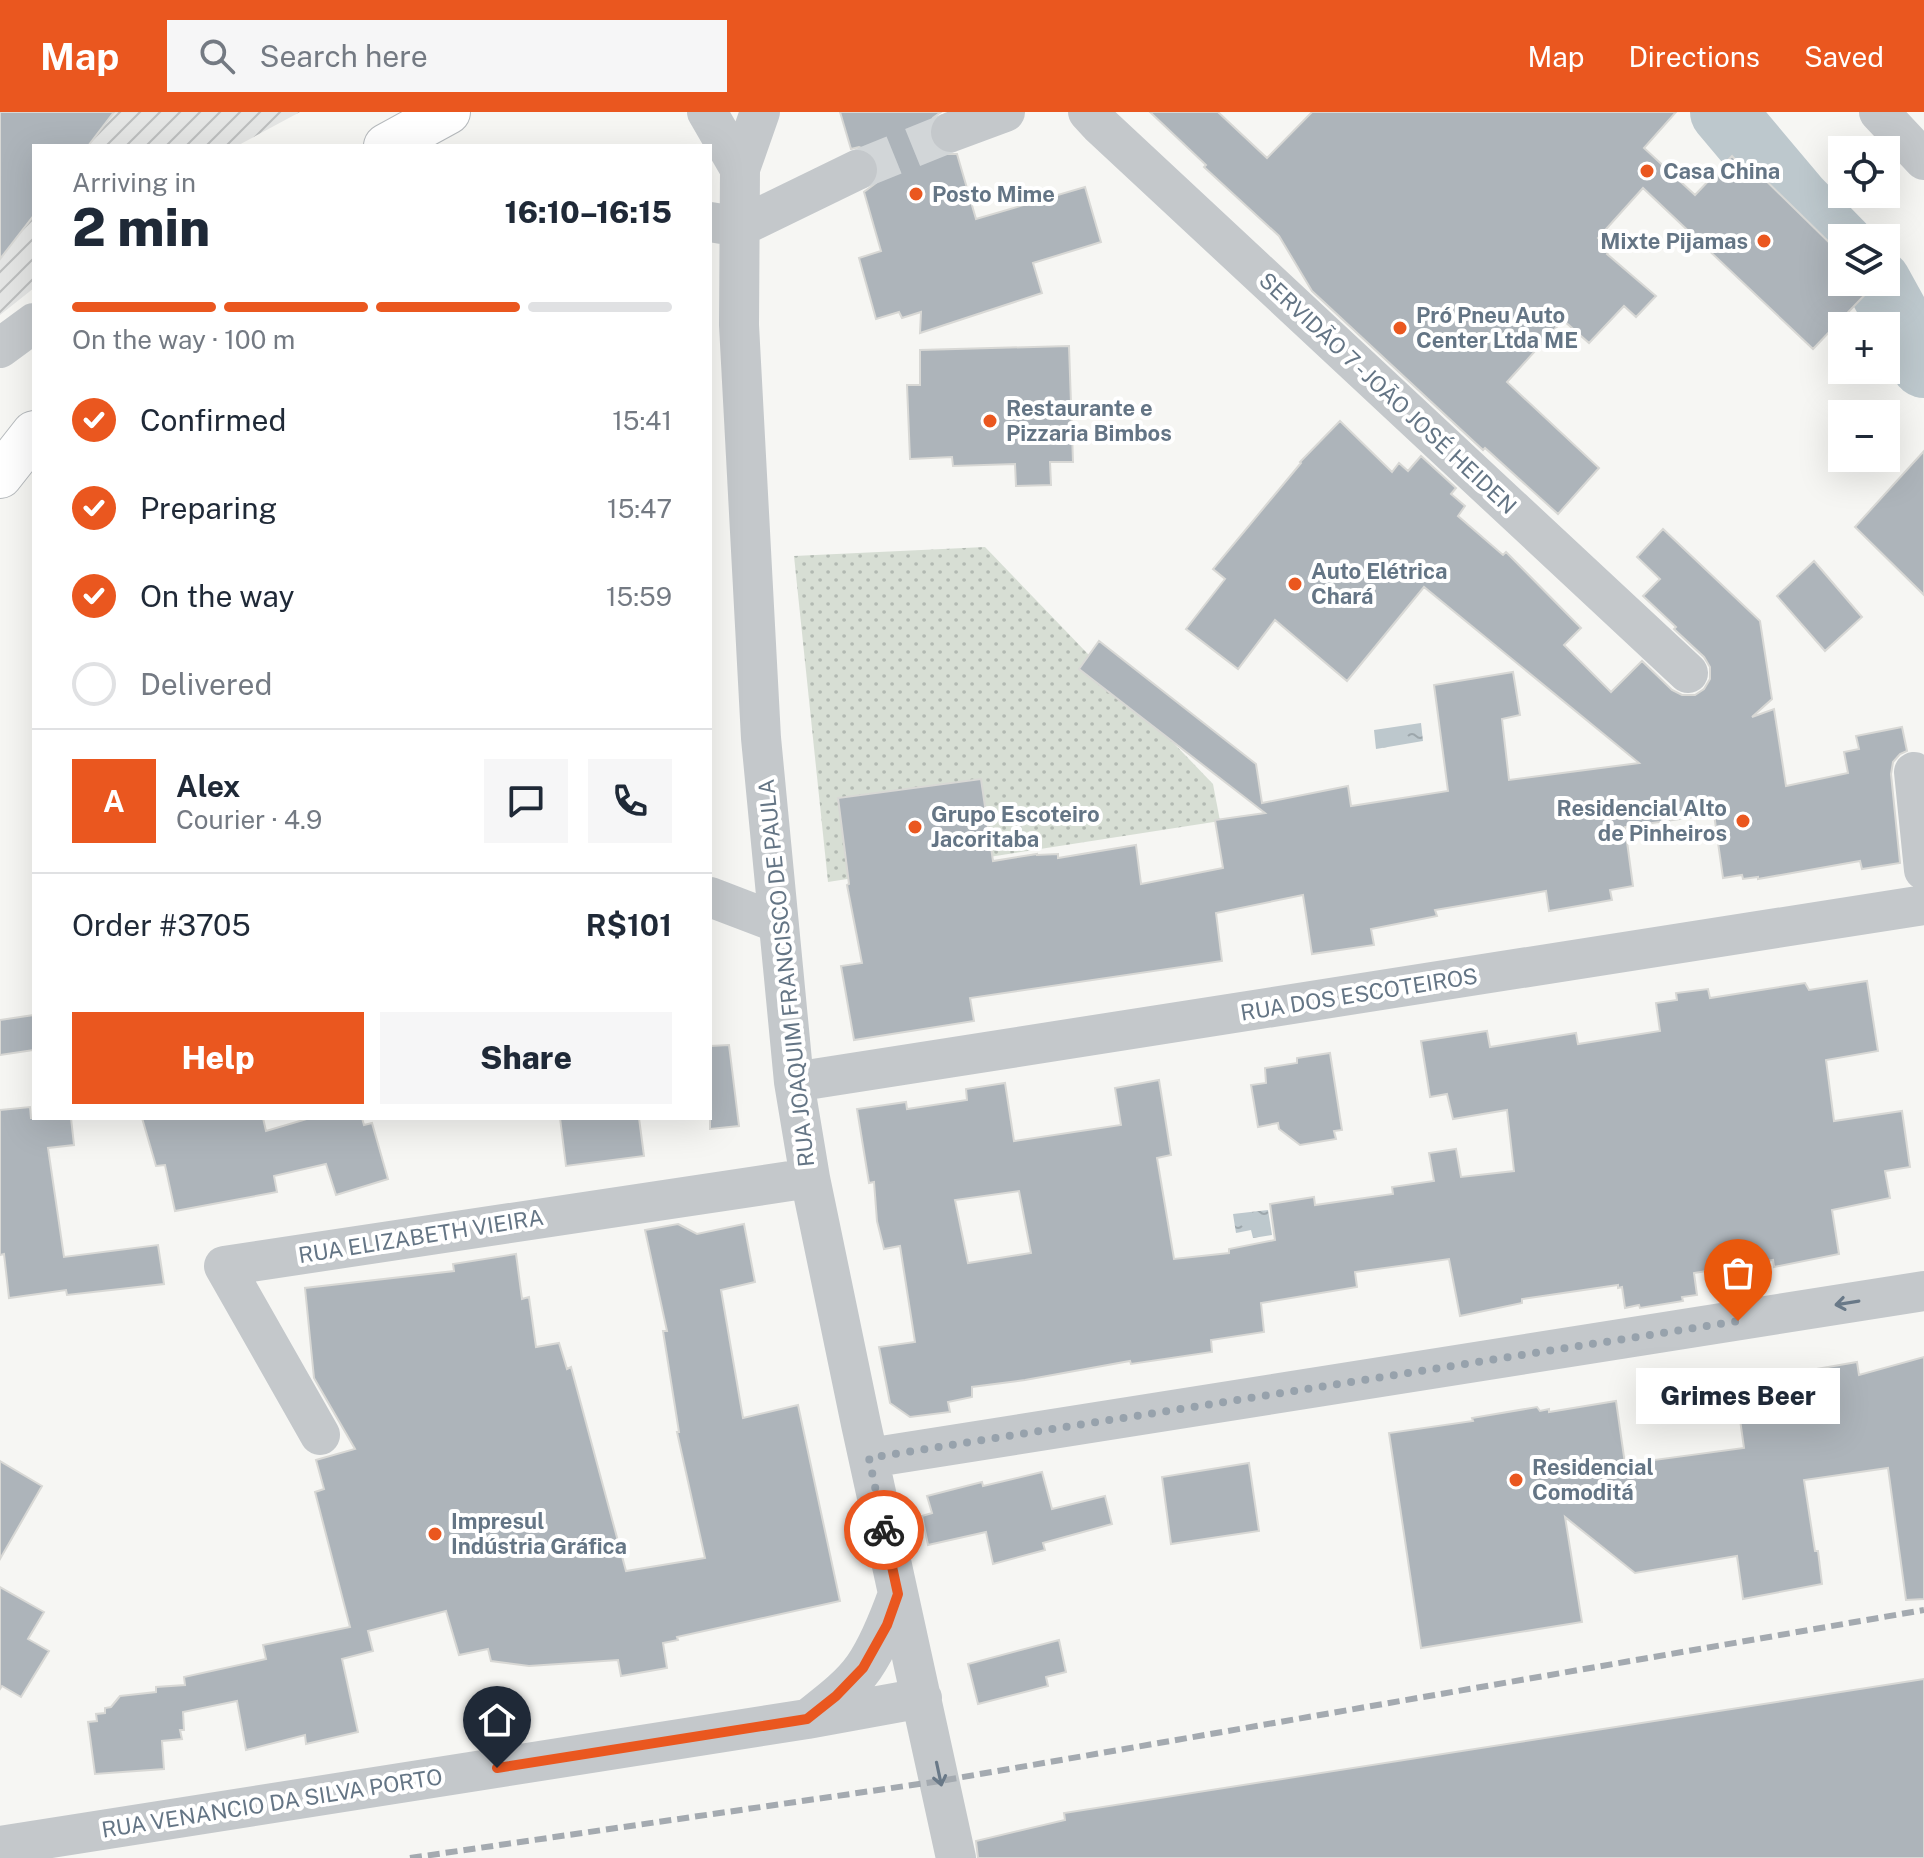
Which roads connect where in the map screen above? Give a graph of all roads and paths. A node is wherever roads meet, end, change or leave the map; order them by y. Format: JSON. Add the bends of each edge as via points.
{"nodes":[{"id":1,"x":448,"y":112,"type":"edge"},
{"id":2,"x":707,"y":112,"type":"edge"},
{"id":3,"x":760,"y":112,"type":"edge"},
{"id":4,"x":1005,"y":112,"type":"edge"},
{"id":5,"x":1088,"y":112,"type":"edge"},
{"id":6,"x":1879,"y":112,"type":"edge"},
{"id":7,"x":951,"y":132,"type":"tunnel mouth"},
{"id":8,"x":390,"y":144,"type":"edge"},
{"id":9,"x":1924,"y":160,"type":"edge"},
{"id":10,"x":740,"y":169,"type":"junction"},
{"id":11,"x":857,"y":170,"type":"tunnel mouth"},
{"id":12,"x":725,"y":224,"type":"edge"},
{"id":13,"x":32,"y":436,"type":"edge"},
{"id":14,"x":0,"y":476,"type":"edge"},
{"id":15,"x":1688,"y":673,"type":"dead end"},
{"id":16,"x":1914,"y":772,"type":"dead end"},
{"id":17,"x":1924,"y":870,"type":"edge"},
{"id":18,"x":712,"y":898,"type":"edge"},
{"id":19,"x":1924,"y":905,"type":"edge"},
{"id":20,"x":778,"y":923,"type":"junction"},
{"id":21,"x":794,"y":1082,"type":"junction"},
{"id":22,"x":810,"y":1178,"type":"junction"},
{"id":23,"x":1924,"y":1291,"type":"edge"},
{"id":24,"x":320,"y":1435,"type":"dead end"},
{"id":25,"x":869,"y":1458,"type":"junction"},
{"id":26,"x":898,"y":1594,"type":"junction"},
{"id":27,"x":922,"y":1698,"type":"junction"},
{"id":28,"x":807,"y":1719,"type":"junction"},
{"id":29,"x":0,"y":1846,"type":"edge"},
{"id":30,"x":956,"y":1858,"type":"edge"}],
"edges":[{"from":1,"to":8,"type":"highway"},
{"from":2,"to":10,"type":"street"},
{"from":3,"to":10,"type":"street","name":"RUA JOAQUIM FRANCISCO DE PAULA"},
{"from":4,"to":7,"type":"street"},
{"from":5,"to":15,"type":"street","name":"SERVIDÃO 7 - JOÃO JOSÉ HEIDEN"},
{"from":6,"to":9,"type":"street"},
{"from":10,"to":12,"type":"street","name":"RUA JOAQUIM FRANCISCO DE PAULA"},
{"from":11,"to":12,"type":"street"},
{"from":12,"to":20,"type":"street","name":"RUA JOAQUIM FRANCISCO DE PAULA","via":[[739,325],[761,738]]},
{"from":13,"to":14,"type":"highway"},
{"from":16,"to":17,"type":"street"},
{"from":18,"to":20,"type":"street"},
{"from":19,"to":21,"type":"street","name":"RUA DOS ESCOTEIROS"},
{"from":20,"to":21,"type":"street","name":"RUA JOAQUIM FRANCISCO DE PAULA"},
{"from":21,"to":22,"type":"street","name":"RUA JOAQUIM FRANCISCO DE PAULA"},
{"from":22,"to":24,"type":"street","name":"RUA ELIZABETH VIEIRA","via":[[224,1266]]},
{"from":22,"to":25,"type":"street","name":"RUA JOAQUIM FRANCISCO DE PAULA"},
{"from":23,"to":25,"type":"street","one_way":true},
{"from":25,"to":26,"type":"street","name":"RUA JOAQUIM FRANCISCO DE PAULA"},
{"from":26,"to":27,"type":"street","name":"RUA JOAQUIM FRANCISCO DE PAULA"},
{"from":26,"to":28,"type":"street","via":[[863,1668]]},
{"from":27,"to":28,"type":"street","name":"RUA VENANCIO DA SILVA PORTO"},
{"from":27,"to":30,"type":"street","name":"RUA JOAQUIM FRANCISCO DE PAULA","one_way":true},
{"from":28,"to":29,"type":"street","name":"RUA VENANCIO DA SILVA PORTO"}]}
